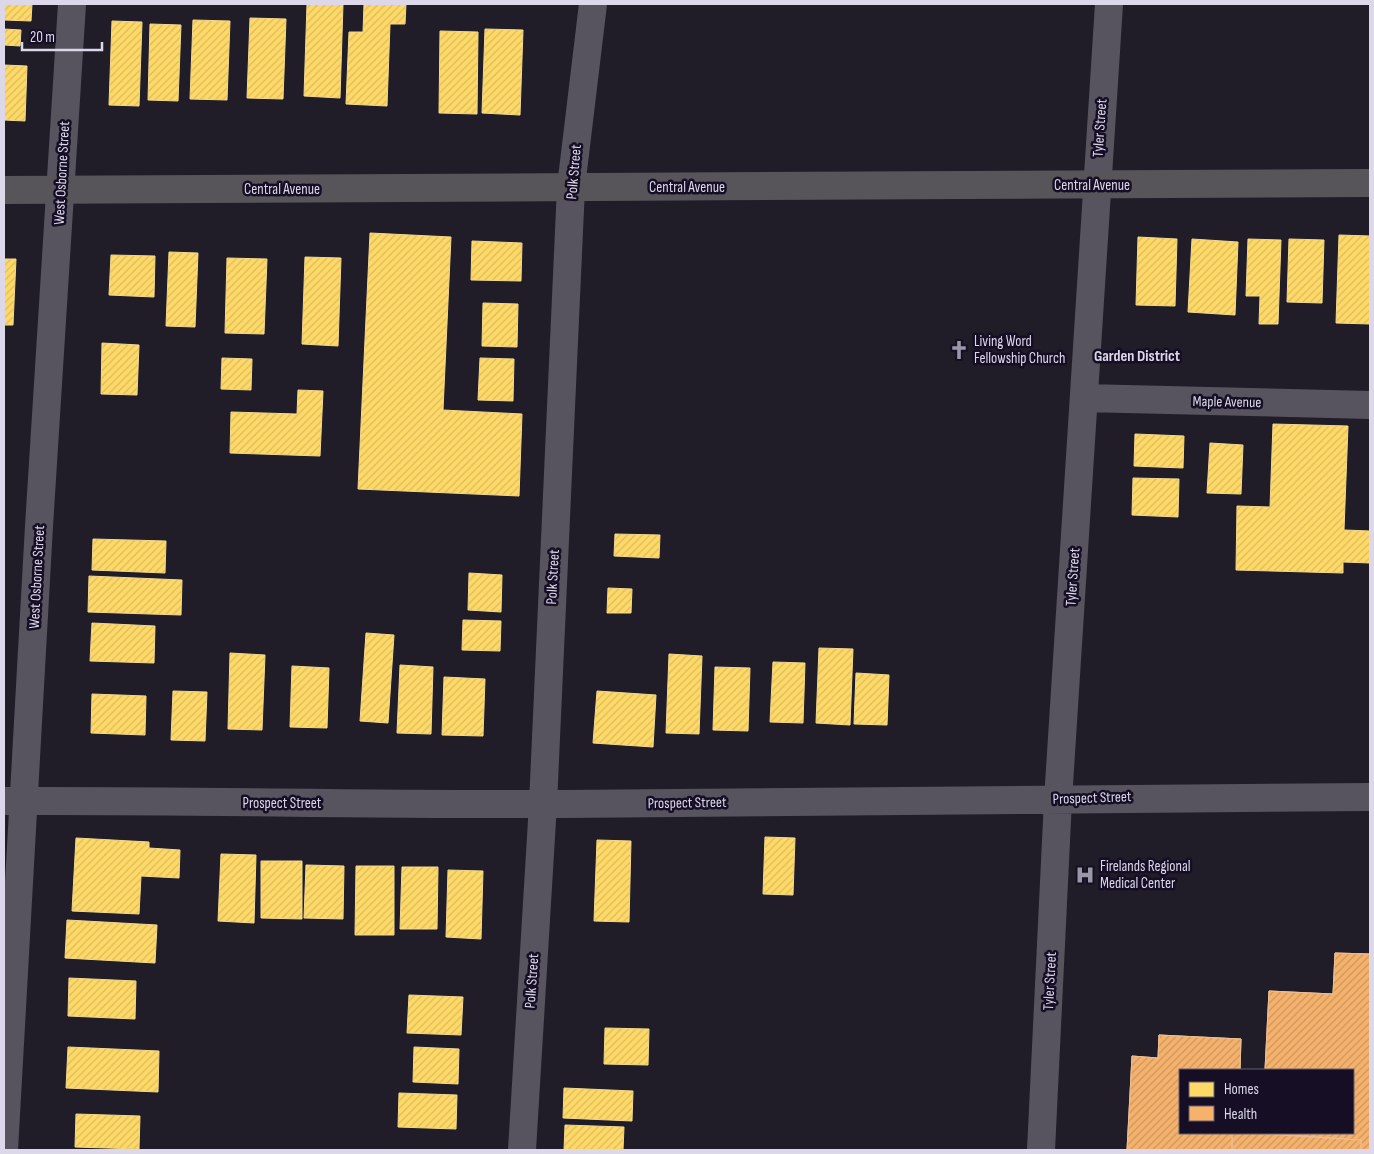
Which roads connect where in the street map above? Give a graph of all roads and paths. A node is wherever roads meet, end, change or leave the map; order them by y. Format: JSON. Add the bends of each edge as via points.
{"nodes":[{"id":1,"x":72,"y":4,"type":"edge"},
{"id":2,"x":592,"y":4,"type":"edge"},
{"id":3,"x":1109,"y":4,"type":"edge"},
{"id":4,"x":1370,"y":183,"type":"edge"},
{"id":5,"x":1096,"y":185,"type":"junction"},
{"id":6,"x":571,"y":187,"type":"junction"},
{"id":7,"x":4,"y":190,"type":"edge"},
{"id":8,"x":61,"y":190,"type":"junction"},
{"id":9,"x":1084,"y":398,"type":"junction"},
{"id":10,"x":1370,"y":405,"type":"edge"},
{"id":11,"x":1370,"y":797,"type":"edge"},
{"id":12,"x":1058,"y":800,"type":"junction"},
{"id":13,"x":14,"y":801,"type":"edge"},
{"id":14,"x":543,"y":804,"type":"junction"},
{"id":15,"x":4,"y":1150,"type":"edge"},
{"id":16,"x":522,"y":1150,"type":"edge"},
{"id":17,"x":1040,"y":1150,"type":"edge"}],
"edges":[{"from":1,"to":8,"type":"street","name":"West Osborne Street"},
{"from":2,"to":6,"type":"street","name":"Polk Street"},
{"from":3,"to":5,"type":"street","name":"Tyler Street"},
{"from":4,"to":5,"type":"street","name":"Central Avenue"},
{"from":5,"to":6,"type":"street","name":"Central Avenue"},
{"from":5,"to":9,"type":"street","name":"Tyler Street"},
{"from":6,"to":8,"type":"street","name":"Central Avenue"},
{"from":6,"to":14,"type":"street","name":"Polk Street"},
{"from":7,"to":8,"type":"street","name":"Central Avenue"},
{"from":8,"to":13,"type":"street","name":"West Osborne Street","via":[[39,526]]},
{"from":9,"to":10,"type":"street","name":"Maple Avenue"},
{"from":9,"to":12,"type":"street","name":"Tyler Street"},
{"from":11,"to":12,"type":"street","name":"Prospect Street"},
{"from":12,"to":14,"type":"street","name":"Prospect Street"},
{"from":12,"to":17,"type":"street","name":"Tyler Street"},
{"from":13,"to":14,"type":"street","name":"Prospect Street"},
{"from":13,"to":15,"type":"street","name":"West Osborne Street"},
{"from":14,"to":16,"type":"street","name":"Polk Street"}]}
